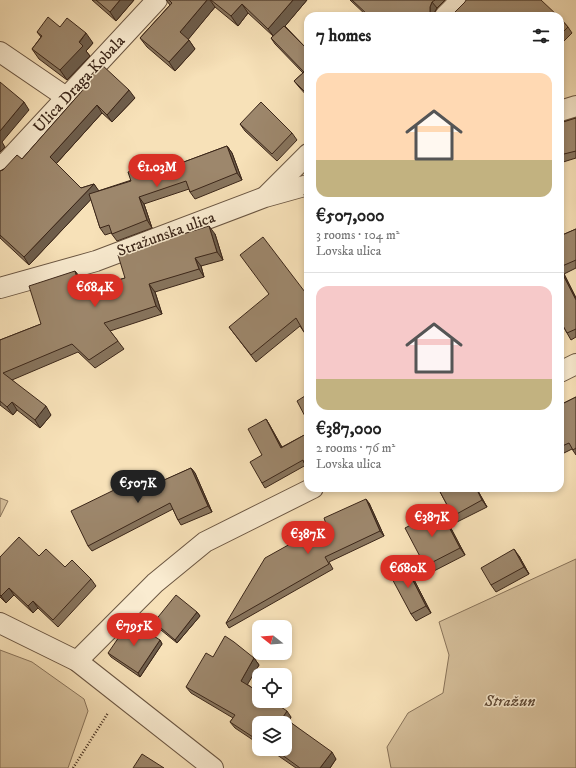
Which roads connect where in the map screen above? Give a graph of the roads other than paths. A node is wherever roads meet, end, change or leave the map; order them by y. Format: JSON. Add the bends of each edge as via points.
{"nodes":[{"id":1,"x":157,"y":0,"type":"edge"},
{"id":2,"x":461,"y":0,"type":"edge"},
{"id":3,"x":449,"y":12,"type":"edge"},
{"id":4,"x":0,"y":52,"type":"edge"},
{"id":5,"x":66,"y":97,"type":"junction"},
{"id":6,"x":576,"y":106,"type":"edge"},
{"id":7,"x":564,"y":110,"type":"edge"},
{"id":8,"x":304,"y":158,"type":"edge"},
{"id":9,"x":0,"y":169,"type":"edge"},
{"id":10,"x":304,"y":186,"type":"edge"},
{"id":11,"x":265,"y":197,"type":"junction"},
{"id":12,"x":0,"y":288,"type":"edge"},
{"id":13,"x":576,"y":364,"type":"edge"},
{"id":14,"x":564,"y":370,"type":"edge"},
{"id":15,"x":305,"y":492,"type":"edge"},
{"id":16,"x":0,"y":623,"type":"edge"},
{"id":17,"x":76,"y":661,"type":"junction"},
{"id":18,"x":214,"y":768,"type":"edge"}],
"edges":[{"from":1,"to":5,"type":"street","name":"Ulica Draga Kobala"},
{"from":2,"to":3,"type":"street"},
{"from":4,"to":5,"type":"street"},
{"from":5,"to":9,"type":"street","name":"Ulica Draga Kobala"},
{"from":6,"to":7,"type":"street"},
{"from":8,"to":11,"type":"street"},
{"from":10,"to":11,"type":"street","name":"Stražunska ulica"},
{"from":11,"to":12,"type":"street","name":"Stražunska ulica","via":[[96,261]]},
{"from":13,"to":14,"type":"street"},
{"from":15,"to":17,"type":"street","via":[[205,542],[155,583]]},
{"from":16,"to":17,"type":"street"},
{"from":17,"to":18,"type":"street"}]}
